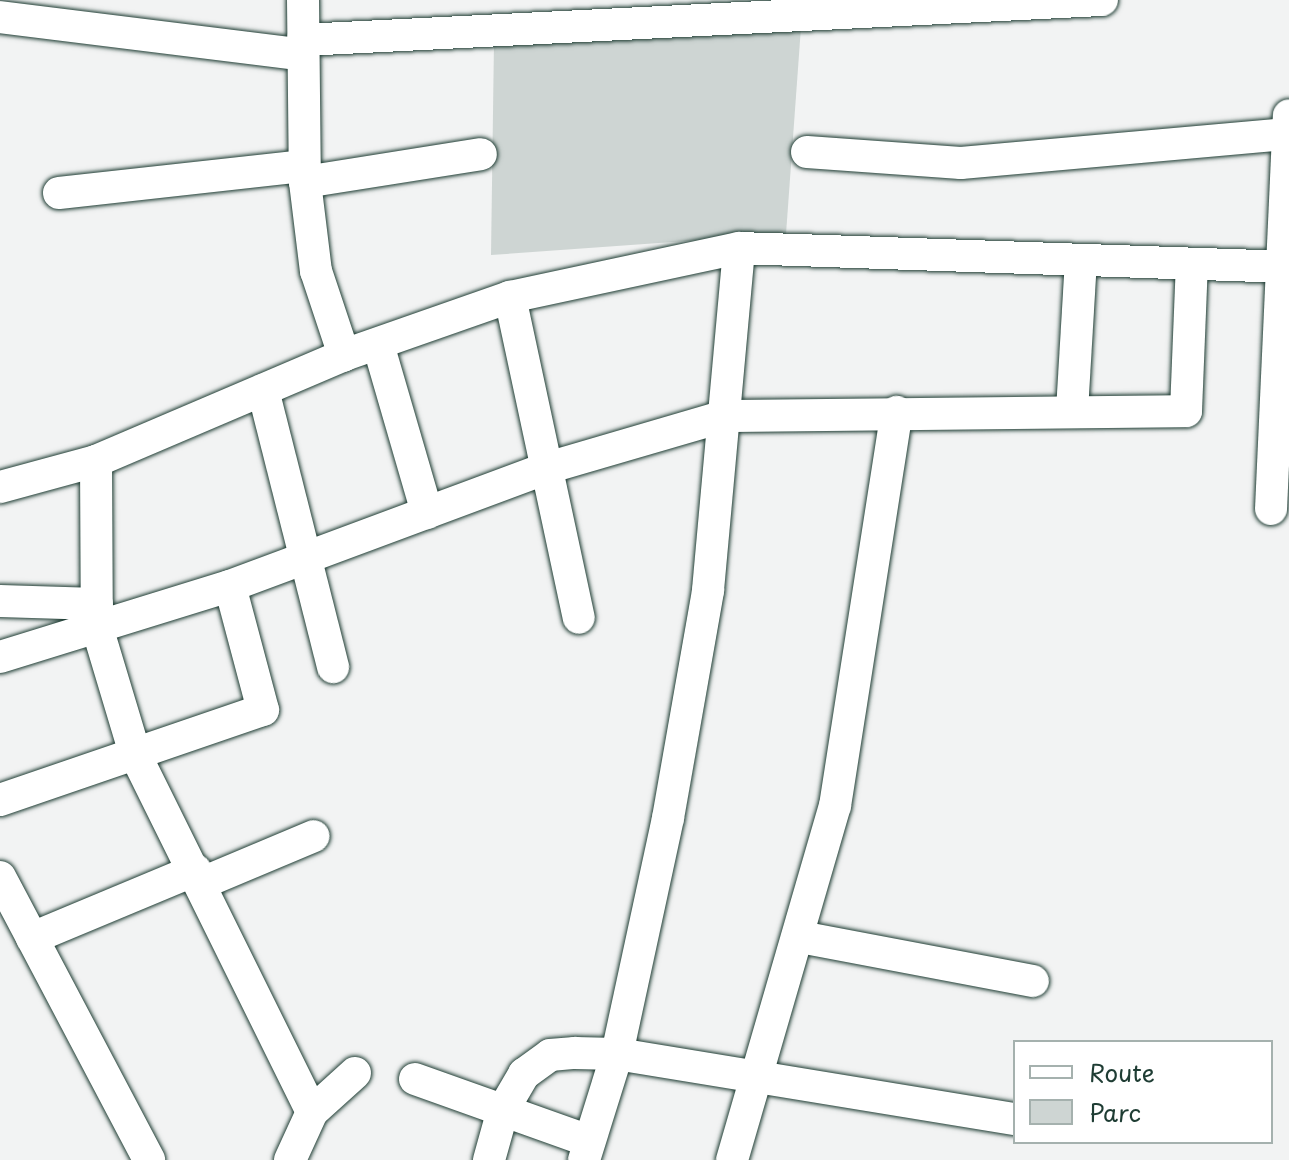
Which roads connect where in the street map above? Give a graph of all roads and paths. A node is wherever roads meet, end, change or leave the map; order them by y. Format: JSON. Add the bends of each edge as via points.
{"nodes":[{"id":1,"x":303,"y":0,"type":"edge"},
{"id":2,"x":1102,"y":0,"type":"edge"},
{"id":3,"x":1068,"y":2,"type":"edge"},
{"id":4,"x":793,"y":8,"type":"edge"},
{"id":5,"x":554,"y":14,"type":"edge"},
{"id":6,"x":0,"y":17,"type":"edge"},
{"id":7,"x":303,"y":47,"type":"junction"},
{"id":8,"x":1289,"y":115,"type":"edge"},
{"id":9,"x":1288,"y":134,"type":"edge"},
{"id":10,"x":807,"y":152,"type":"dead end"},
{"id":11,"x":481,"y":154,"type":"dead end"},
{"id":12,"x":305,"y":174,"type":"junction"},
{"id":13,"x":59,"y":193,"type":"dead end"},
{"id":14,"x":739,"y":248,"type":"junction"},
{"id":15,"x":1081,"y":260,"type":"junction"},
{"id":16,"x":1192,"y":264,"type":"junction"},
{"id":17,"x":1286,"y":267,"type":"edge"},
{"id":18,"x":510,"y":297,"type":"junction"},
{"id":19,"x":378,"y":344,"type":"junction"},
{"id":20,"x":344,"y":355,"type":"junction"},
{"id":21,"x":263,"y":390,"type":"junction"},
{"id":22,"x":1072,"y":411,"type":"junction"},
{"id":23,"x":897,"y":412,"type":"junction"},
{"id":24,"x":725,"y":416,"type":"junction"},
{"id":25,"x":96,"y":461,"type":"junction"},
{"id":26,"x":547,"y":468,"type":"junction"},
{"id":27,"x":0,"y":487,"type":"edge"},
{"id":28,"x":1271,"y":509,"type":"dead end"},
{"id":29,"x":427,"y":513,"type":"junction"},
{"id":30,"x":308,"y":557,"type":"junction"},
{"id":31,"x":230,"y":586,"type":"junction"},
{"id":32,"x":0,"y":601,"type":"edge"},
{"id":33,"x":97,"y":616,"type":"junction"},
{"id":34,"x":579,"y":618,"type":"dead end"},
{"id":35,"x":0,"y":657,"type":"edge"},
{"id":36,"x":333,"y":667,"type":"dead end"},
{"id":37,"x":135,"y":754,"type":"junction"},
{"id":38,"x":0,"y":800,"type":"edge"},
{"id":39,"x":314,"y":836,"type":"dead end"},
{"id":40,"x":198,"y":876,"type":"junction"},
{"id":41,"x":0,"y":877,"type":"edge"},
{"id":42,"x":800,"y":937,"type":"junction"},
{"id":43,"x":32,"y":938,"type":"junction"},
{"id":44,"x":1033,"y":981,"type":"dead end"},
{"id":45,"x":617,"y":1054,"type":"junction"},
{"id":46,"x":355,"y":1073,"type":"dead end"},
{"id":47,"x":415,"y":1079,"type":"dead end"},
{"id":48,"x":752,"y":1080,"type":"junction"},
{"id":49,"x":503,"y":1110,"type":"junction"},
{"id":50,"x":312,"y":1112,"type":"junction"},
{"id":51,"x":1013,"y":1119,"type":"edge"},
{"id":52,"x":586,"y":1151,"type":"edge"},
{"id":53,"x":149,"y":1160,"type":"edge"},
{"id":54,"x":290,"y":1160,"type":"edge"},
{"id":55,"x":489,"y":1160,"type":"edge"},
{"id":56,"x":732,"y":1160,"type":"edge"}],
"edges":[{"from":1,"to":7,"type":"street"},
{"from":2,"to":3,"type":"street"},
{"from":3,"to":4,"type":"street"},
{"from":4,"to":5,"type":"street"},
{"from":5,"to":7,"type":"street"},
{"from":6,"to":7,"type":"street"},
{"from":7,"to":12,"type":"street"},
{"from":8,"to":9,"type":"street"},
{"from":9,"to":10,"type":"street","via":[[961,163]]},
{"from":9,"to":17,"type":"street"},
{"from":11,"to":12,"type":"street"},
{"from":12,"to":13,"type":"street"},
{"from":12,"to":20,"type":"street","via":[[316,271]]},
{"from":14,"to":15,"type":"street"},
{"from":14,"to":18,"type":"street"},
{"from":14,"to":24,"type":"street"},
{"from":15,"to":16,"type":"street"},
{"from":15,"to":22,"type":"street"},
{"from":16,"to":17,"type":"street"},
{"from":16,"to":22,"type":"street","via":[[1186,411]]},
{"from":17,"to":28,"type":"street"},
{"from":18,"to":19,"type":"street"},
{"from":18,"to":26,"type":"street"},
{"from":19,"to":20,"type":"street"},
{"from":19,"to":29,"type":"street"},
{"from":20,"to":21,"type":"street"},
{"from":21,"to":25,"type":"street"},
{"from":21,"to":30,"type":"street"},
{"from":22,"to":23,"type":"street"},
{"from":23,"to":24,"type":"street"},
{"from":23,"to":42,"type":"street","via":[[835,806]]},
{"from":24,"to":26,"type":"street"},
{"from":24,"to":45,"type":"street","via":[[708,590],[668,818]]},
{"from":25,"to":27,"type":"street"},
{"from":25,"to":33,"type":"street"},
{"from":26,"to":29,"type":"street"},
{"from":26,"to":34,"type":"street"},
{"from":29,"to":30,"type":"street"},
{"from":30,"to":31,"type":"street"},
{"from":30,"to":36,"type":"street"},
{"from":31,"to":33,"type":"street"},
{"from":31,"to":37,"type":"street","via":[[263,710]]},
{"from":32,"to":33,"type":"street"},
{"from":33,"to":35,"type":"street"},
{"from":33,"to":37,"type":"street"},
{"from":37,"to":38,"type":"street"},
{"from":37,"to":40,"type":"street"},
{"from":39,"to":40,"type":"street"},
{"from":40,"to":43,"type":"street"},
{"from":40,"to":50,"type":"street"},
{"from":41,"to":43,"type":"street"},
{"from":42,"to":44,"type":"street"},
{"from":42,"to":48,"type":"street"},
{"from":43,"to":53,"type":"street"},
{"from":45,"to":48,"type":"street"},
{"from":45,"to":49,"type":"street","via":[[562,1054],[535,1061]]},
{"from":45,"to":52,"type":"street"},
{"from":46,"to":50,"type":"street"},
{"from":47,"to":49,"type":"street"},
{"from":48,"to":51,"type":"street"},
{"from":48,"to":56,"type":"street"},
{"from":49,"to":52,"type":"street"},
{"from":49,"to":55,"type":"street"},
{"from":50,"to":54,"type":"street"}]}
